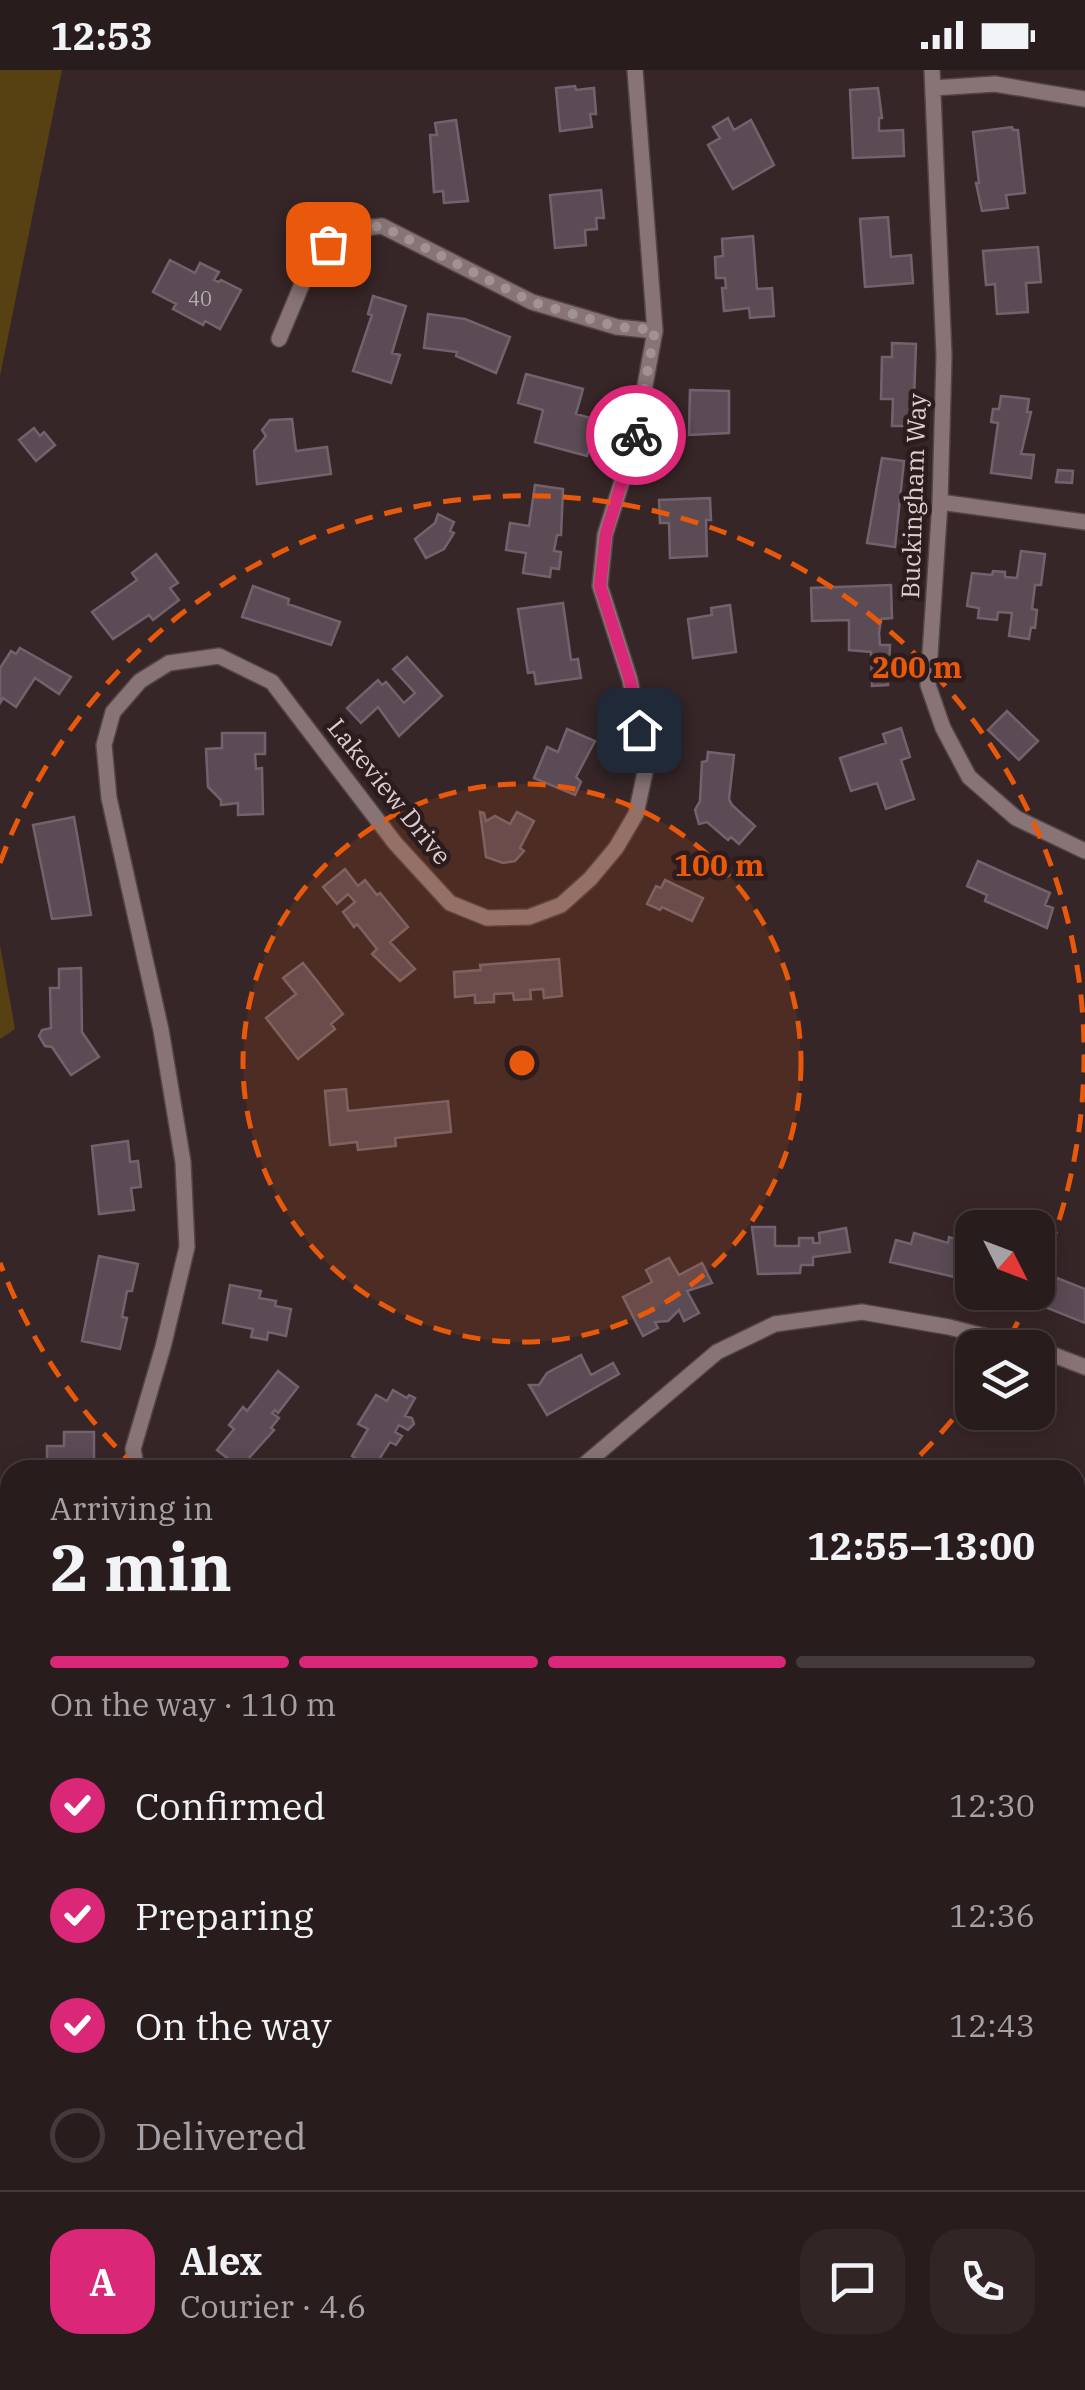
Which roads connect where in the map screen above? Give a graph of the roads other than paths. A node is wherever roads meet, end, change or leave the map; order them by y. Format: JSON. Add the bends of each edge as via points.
{"nodes":[{"id":1,"x":634,"y":70,"type":"edge"},
{"id":2,"x":932,"y":70,"type":"edge"},
{"id":3,"x":934,"y":88,"type":"junction"},
{"id":4,"x":1085,"y":99,"type":"edge"},
{"id":5,"x":655,"y":330,"type":"junction"},
{"id":6,"x":279,"y":339,"type":"dead end"},
{"id":7,"x":940,"y":502,"type":"junction"},
{"id":8,"x":1085,"y":522,"type":"edge"},
{"id":9,"x":1085,"y":851,"type":"edge"},
{"id":10,"x":961,"y":1330,"type":"edge"},
{"id":11,"x":1055,"y":1356,"type":"edge"},
{"id":12,"x":1085,"y":1367,"type":"edge"},
{"id":13,"x":135,"y":1460,"type":"edge"},
{"id":14,"x":590,"y":1460,"type":"edge"}],
"edges":[{"from":1,"to":5,"type":"street","name":"Lakeview Drive"},
{"from":2,"to":3,"type":"street","name":"Buckingham Way"},
{"from":3,"to":4,"type":"street","via":[[995,84]]},
{"from":3,"to":7,"type":"street","name":"Buckingham Way","via":[[944,356]]},
{"from":5,"to":6,"type":"street","via":[[617,327],[532,302],[382,226],[344,230],[312,258]]},
{"from":5,"to":13,"type":"street","name":"Lakeview Drive","via":[[635,440],[606,534],[600,586],[630,680],[646,768],[636,814],[616,848],[560,906],[528,917],[488,918],[450,903],[395,843],[272,682],[218,656],[169,663],[140,681],[113,712],[104,744],[109,798],[161,1030],[183,1162],[187,1248]]},
{"from":7,"to":8,"type":"street"},
{"from":7,"to":9,"type":"street","name":"Buckingham Way","via":[[928,684],[943,728],[968,778],[1016,818]]},
{"from":10,"to":14,"type":"street","via":[[862,1312],[774,1324],[716,1352]]},
{"from":11,"to":12,"type":"street"}]}
